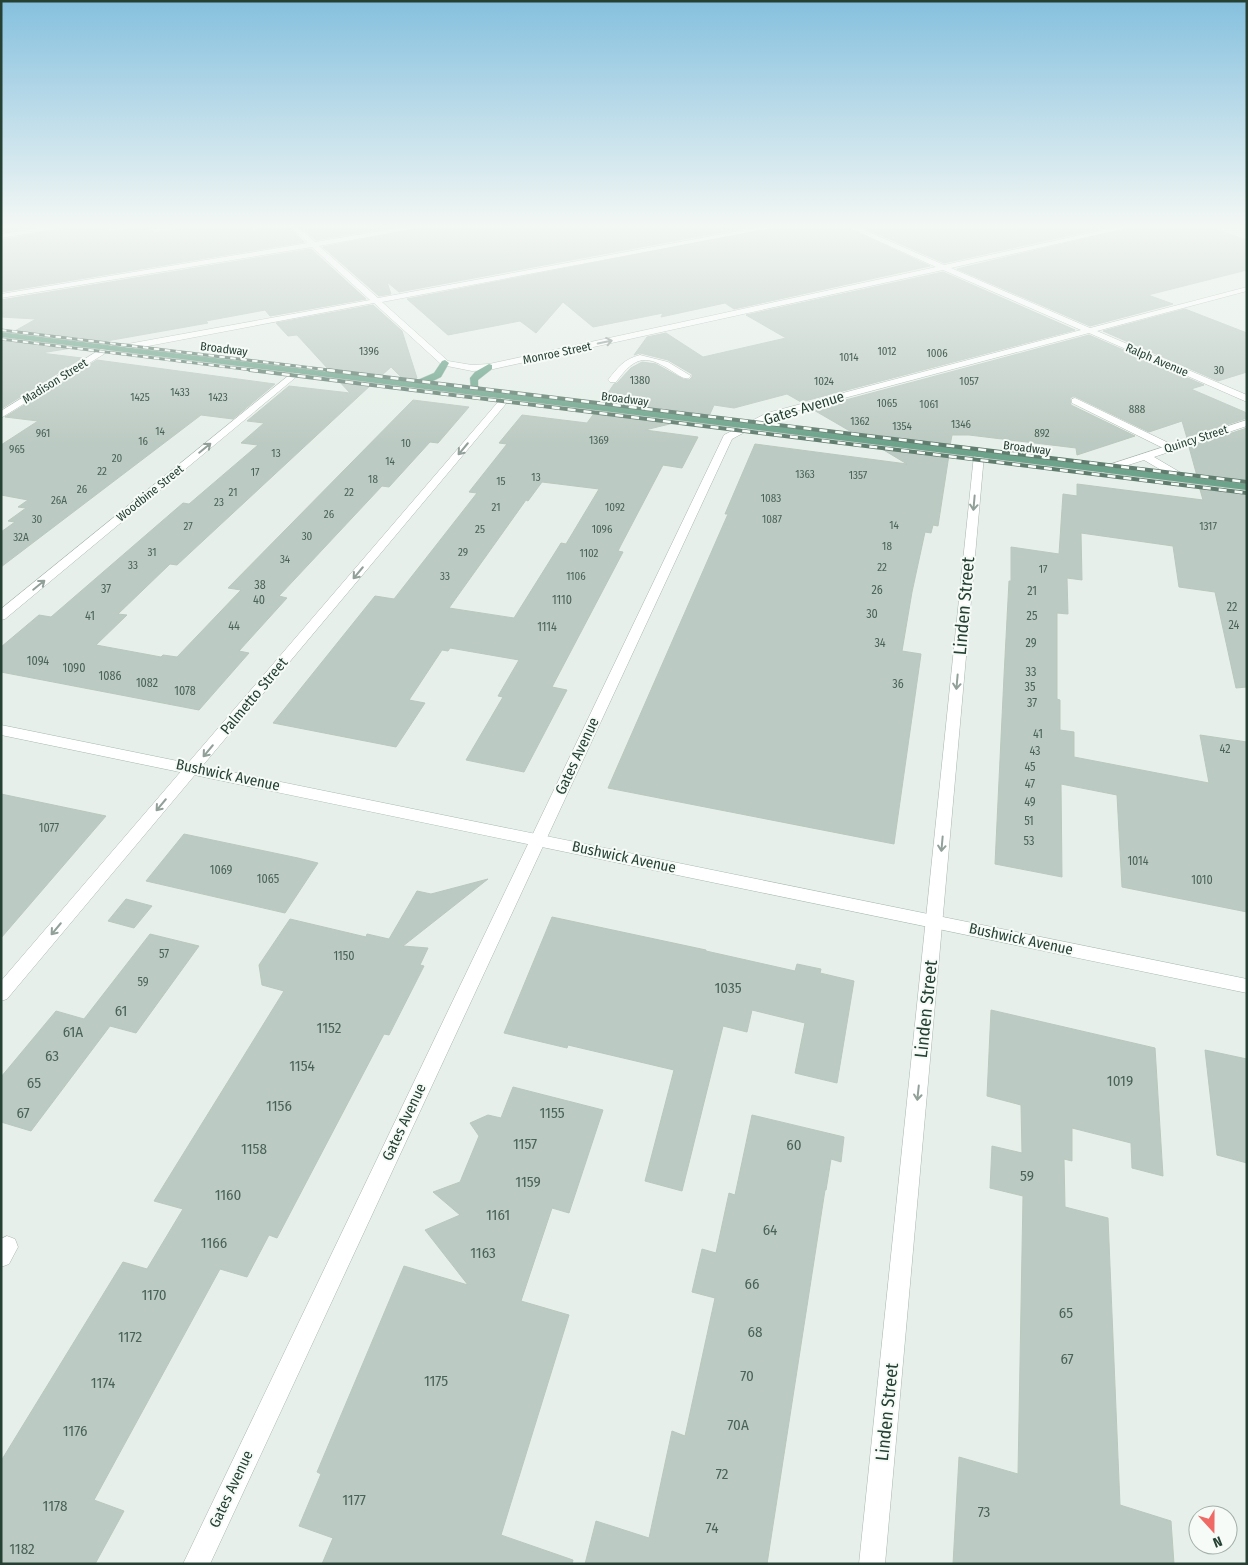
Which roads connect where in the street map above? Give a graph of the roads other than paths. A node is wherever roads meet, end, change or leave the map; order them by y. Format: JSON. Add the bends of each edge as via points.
{"nodes":[{"id":1,"x":373,"y":298,"type":"edge"},
{"id":2,"x":398,"y":298,"type":"edge"},
{"id":3,"x":807,"y":298,"type":"edge"},
{"id":4,"x":1013,"y":298,"type":"edge"},
{"id":5,"x":1213,"y":298,"type":"edge"},
{"id":6,"x":377,"y":302,"type":"junction"},
{"id":7,"x":1089,"y":331,"type":"junction"},
{"id":8,"x":1,"y":334,"type":"edge"},
{"id":9,"x":196,"y":335,"type":"junction"},
{"id":10,"x":109,"y":347,"type":"junction"},
{"id":11,"x":122,"y":348,"type":"junction"},
{"id":12,"x":168,"y":354,"type":"junction"},
{"id":13,"x":445,"y":363,"type":"junction"},
{"id":14,"x":489,"y":368,"type":"junction"},
{"id":15,"x":298,"y":371,"type":"junction"},
{"id":16,"x":686,"y":376,"type":"dead end"},
{"id":17,"x":613,"y":380,"type":"dead end"},
{"id":18,"x":411,"y":385,"type":"junction"},
{"id":19,"x":481,"y":394,"type":"junction"},
{"id":20,"x":507,"y":397,"type":"junction"},
{"id":21,"x":1247,"y":399,"type":"edge"},
{"id":22,"x":1075,"y":401,"type":"dead end"},
{"id":23,"x":1,"y":415,"type":"edge"},
{"id":24,"x":1247,"y":423,"type":"edge"},
{"id":25,"x":748,"y":426,"type":"junction"},
{"id":26,"x":1171,"y":448,"type":"junction"},
{"id":27,"x":978,"y":455,"type":"junction"},
{"id":28,"x":1145,"y":456,"type":"junction"},
{"id":29,"x":1103,"y":470,"type":"junction"},
{"id":30,"x":1184,"y":479,"type":"junction"},
{"id":31,"x":1247,"y":488,"type":"edge"},
{"id":32,"x":1,"y":616,"type":"edge"},
{"id":33,"x":1,"y":730,"type":"edge"},
{"id":34,"x":193,"y":768,"type":"junction"},
{"id":35,"x":537,"y":840,"type":"junction"},
{"id":36,"x":935,"y":921,"type":"junction"},
{"id":37,"x":1247,"y":986,"type":"edge"},
{"id":38,"x":1,"y":994,"type":"edge"},
{"id":39,"x":196,"y":1564,"type":"edge"},
{"id":40,"x":872,"y":1564,"type":"edge"}],
"edges":[{"from":1,"to":6,"type":"street"},
{"from":2,"to":6,"type":"street"},
{"from":14,"to":3,"type":"street","name":"Monroe Street","one_way":true},
{"from":4,"to":7,"type":"street","name":"Ralph Avenue"},
{"from":5,"to":7,"type":"street","name":"Gates Avenue"},
{"from":6,"to":9,"type":"street"},
{"from":6,"to":13,"type":"street"},
{"from":7,"to":21,"type":"street","name":"Ralph Avenue"},
{"from":7,"to":25,"type":"street","name":"Gates Avenue","via":[[770,416]]},
{"from":8,"to":10,"type":"main road","name":"Broadway"},
{"from":9,"to":11,"type":"street"},
{"from":9,"to":12,"type":"street"},
{"from":10,"to":11,"type":"main road","name":"Broadway"},
{"from":10,"to":23,"type":"street","name":"Madison Street"},
{"from":11,"to":12,"type":"main road","name":"Broadway"},
{"from":12,"to":15,"type":"main road","name":"Broadway"},
{"from":13,"to":14,"type":"street","name":"Monroe Street"},
{"from":13,"to":18,"type":"main road","via":[[444,369],[436,376]]},
{"from":14,"to":19,"type":"main road","via":[[473,380],[474,387]]},
{"from":15,"to":18,"type":"main road","name":"Broadway"},
{"from":32,"to":15,"type":"street","name":"Woodbine Street","one_way":true},
{"from":16,"to":17,"type":"street","via":[[662,361],[639,359],[626,363]]},
{"from":18,"to":19,"type":"main road","name":"Broadway"},
{"from":19,"to":20,"type":"main road","name":"Broadway"},
{"from":20,"to":25,"type":"main road","name":"Broadway"},
{"from":20,"to":34,"type":"street","name":"Palmetto Street","one_way":true},
{"from":22,"to":26,"type":"street"},
{"from":24,"to":26,"type":"street","name":"Quincy Street"},
{"from":25,"to":27,"type":"main road","name":"Broadway"},
{"from":25,"to":35,"type":"street","name":"Gates Avenue","via":[[728,438]]},
{"from":26,"to":28,"type":"street","name":"Quincy Street"},
{"from":27,"to":29,"type":"main road","name":"Broadway"},
{"from":27,"to":36,"type":"street","name":"Linden Street","one_way":true},
{"from":28,"to":29,"type":"street","name":"Quincy Street"},
{"from":28,"to":30,"type":"street","name":"Quincy Street"},
{"from":29,"to":30,"type":"main road","name":"Broadway"},
{"from":30,"to":31,"type":"main road","name":"Broadway"},
{"from":33,"to":34,"type":"street","name":"Bushwick Avenue"},
{"from":34,"to":35,"type":"street","name":"Bushwick Avenue"},
{"from":34,"to":38,"type":"street","name":"Palmetto Street","one_way":true},
{"from":35,"to":36,"type":"street","name":"Bushwick Avenue"},
{"from":35,"to":39,"type":"street","name":"Gates Avenue"},
{"from":36,"to":37,"type":"street","name":"Bushwick Avenue"},
{"from":36,"to":40,"type":"street","name":"Linden Street","one_way":true}]}
